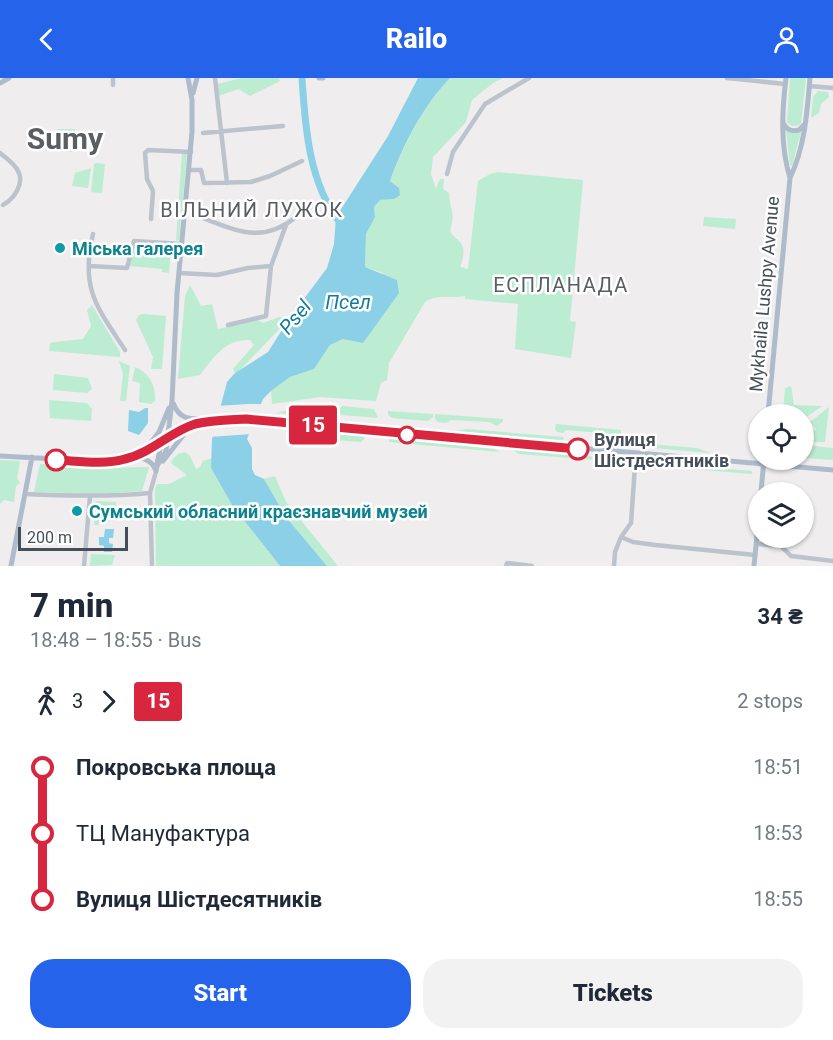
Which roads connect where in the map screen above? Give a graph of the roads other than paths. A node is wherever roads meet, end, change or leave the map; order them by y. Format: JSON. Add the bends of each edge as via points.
{"nodes":[{"id":1,"x":9,"y":78,"type":"edge"},
{"id":2,"x":113,"y":78,"type":"edge"},
{"id":3,"x":188,"y":78,"type":"edge"},
{"id":4,"x":197,"y":78,"type":"edge"},
{"id":5,"x":215,"y":78,"type":"edge"},
{"id":6,"x":529,"y":78,"type":"edge"},
{"id":7,"x":727,"y":78,"type":"edge"},
{"id":8,"x":810,"y":78,"type":"edge"},
{"id":9,"x":785,"y":81,"type":"edge"},
{"id":10,"x":0,"y":83,"type":"edge"},
{"id":11,"x":113,"y":84,"type":"dead end"},
{"id":12,"x":809,"y":86,"type":"junction"},
{"id":13,"x":833,"y":88,"type":"edge"},
{"id":14,"x":192,"y":100,"type":"junction"},
{"id":15,"x":782,"y":120,"type":"junction"},
{"id":16,"x":806,"y":122,"type":"junction"},
{"id":17,"x":283,"y":126,"type":"dead end"},
{"id":18,"x":223,"y":132,"type":"junction"},
{"id":19,"x":203,"y":133,"type":"dead end"},
{"id":20,"x":191,"y":152,"type":"junction"},
{"id":21,"x":0,"y":153,"type":"edge"},
{"id":22,"x":302,"y":161,"type":"dead end"},
{"id":23,"x":189,"y":170,"type":"junction"},
{"id":24,"x":447,"y":174,"type":"dead end"},
{"id":25,"x":790,"y":178,"type":"junction"},
{"id":26,"x":227,"y":183,"type":"junction"},
{"id":27,"x":3,"y":205,"type":"dead end"},
{"id":28,"x":200,"y":217,"type":"dead end"},
{"id":29,"x":296,"y":217,"type":"dead end"},
{"id":30,"x":151,"y":219,"type":"dead end"},
{"id":31,"x":286,"y":225,"type":"junction"},
{"id":32,"x":93,"y":234,"type":"dead end"},
{"id":33,"x":183,"y":243,"type":"junction"},
{"id":34,"x":89,"y":266,"type":"junction"},
{"id":35,"x":272,"y":266,"type":"junction"},
{"id":36,"x":179,"y":273,"type":"junction"},
{"id":37,"x":228,"y":325,"type":"dead end"},
{"id":38,"x":125,"y":350,"type":"dead end"},
{"id":39,"x":172,"y":401,"type":"junction"},
{"id":40,"x":769,"y":404,"type":"edge"},
{"id":41,"x":194,"y":423,"type":"junction"},
{"id":42,"x":168,"y":438,"type":"junction"},
{"id":43,"x":144,"y":452,"type":"junction"},
{"id":44,"x":0,"y":456,"type":"edge"},
{"id":45,"x":134,"y":456,"type":"junction"},
{"id":46,"x":32,"y":457,"type":"junction"},
{"id":47,"x":748,"y":460,"type":"edge"},
{"id":48,"x":635,"y":466,"type":"dead end"},
{"id":49,"x":157,"y":468,"type":"junction"},
{"id":50,"x":814,"y":468,"type":"edge"},
{"id":51,"x":833,"y":470,"type":"edge"},
{"id":52,"x":150,"y":493,"type":"junction"},
{"id":53,"x":25,"y":494,"type":"junction"},
{"id":54,"x":90,"y":496,"type":"junction"},
{"id":55,"x":621,"y":537,"type":"junction"},
{"id":56,"x":756,"y":548,"type":"edge"},
{"id":57,"x":783,"y":548,"type":"edge"},
{"id":58,"x":755,"y":555,"type":"junction"},
{"id":59,"x":806,"y":558,"type":"junction"},
{"id":60,"x":833,"y":561,"type":"edge"},
{"id":61,"x":11,"y":566,"type":"edge"},
{"id":62,"x":84,"y":566,"type":"edge"},
{"id":63,"x":152,"y":566,"type":"edge"},
{"id":64,"x":506,"y":566,"type":"edge"},
{"id":65,"x":532,"y":566,"type":"edge"},
{"id":66,"x":614,"y":566,"type":"edge"},
{"id":67,"x":754,"y":566,"type":"edge"},
{"id":68,"x":805,"y":566,"type":"edge"}],
"edges":[{"from":1,"to":10,"type":"main road"},
{"from":2,"to":11,"type":"street"},
{"from":3,"to":14,"type":"main road"},
{"from":4,"to":14,"type":"main road"},
{"from":5,"to":18,"type":"street"},
{"from":6,"to":24,"type":"street","via":[[485,104],[453,152]]},
{"from":7,"to":9,"type":"street"},
{"from":8,"to":12,"type":"main road","name":"Mykhaila Lushpy Avenue"},
{"from":9,"to":15,"type":"main road","name":"Mykhaila Lushpy Avenue"},
{"from":12,"to":13,"type":"street"},
{"from":12,"to":16,"type":"main road","name":"Mykhaila Lushpy Avenue"},
{"from":14,"to":20,"type":"main road"},
{"from":15,"to":16,"type":"main road","via":[[785,127],[795,131]]},
{"from":15,"to":25,"type":"main road","name":"Mykhaila Lushpy Avenue"},
{"from":16,"to":25,"type":"main road","name":"Mykhaila Lushpy Avenue"},
{"from":17,"to":18,"type":"street"},
{"from":18,"to":19,"type":"street"},
{"from":18,"to":26,"type":"street"},
{"from":20,"to":23,"type":"main road"},
{"from":20,"to":30,"type":"street","via":[[145,153],[147,179],[153,191]]},
{"from":21,"to":27,"type":"street","via":[[18,170],[20,180],[12,198]]},
{"from":22,"to":26,"type":"street","via":[[251,182]]},
{"from":23,"to":26,"type":"street","via":[[201,170],[204,183]]},
{"from":23,"to":33,"type":"main road"},
{"from":25,"to":40,"type":"main road","name":"Mykhaila Lushpy Avenue"},
{"from":28,"to":31,"type":"street","via":[[242,233],[261,233]]},
{"from":29,"to":31,"type":"street"},
{"from":31,"to":35,"type":"street"},
{"from":32,"to":34,"type":"street"},
{"from":33,"to":34,"type":"street","via":[[134,241],[127,268]]},
{"from":33,"to":36,"type":"main road"},
{"from":34,"to":38,"type":"street","via":[[92,297]]},
{"from":35,"to":36,"type":"street","via":[[217,274]]},
{"from":35,"to":37,"type":"street","via":[[267,316]]},
{"from":36,"to":39,"type":"main road"},
{"from":39,"to":41,"type":"main road","via":[[180,416]]},
{"from":39,"to":42,"type":"main road"},
{"from":39,"to":43,"type":"main road","via":[[159,432]]},
{"from":41,"to":42,"type":"main road"},
{"from":41,"to":47,"type":"main road","via":[[268,420]]},
{"from":41,"to":49,"type":"main road"},
{"from":42,"to":43,"type":"main road"},
{"from":42,"to":49,"type":"main road"},
{"from":43,"to":45,"type":"main road"},
{"from":44,"to":46,"type":"main road"},
{"from":45,"to":46,"type":"main road","via":[[113,462]]},
{"from":45,"to":49,"type":"main road","via":[[149,460]]},
{"from":46,"to":53,"type":"main road"},
{"from":48,"to":55,"type":"street","via":[[631,523]]},
{"from":49,"to":52,"type":"street"},
{"from":50,"to":51,"type":"main road"},
{"from":52,"to":54,"type":"street"},
{"from":52,"to":63,"type":"street"},
{"from":53,"to":54,"type":"street"},
{"from":53,"to":61,"type":"main road"},
{"from":54,"to":62,"type":"street"},
{"from":55,"to":58,"type":"street","via":[[654,546]]},
{"from":55,"to":66,"type":"street"},
{"from":56,"to":58,"type":"main road"},
{"from":57,"to":59,"type":"street","via":[[791,556]]},
{"from":58,"to":67,"type":"main road"},
{"from":59,"to":60,"type":"street"},
{"from":59,"to":68,"type":"street"},
{"from":64,"to":65,"type":"street"}]}
